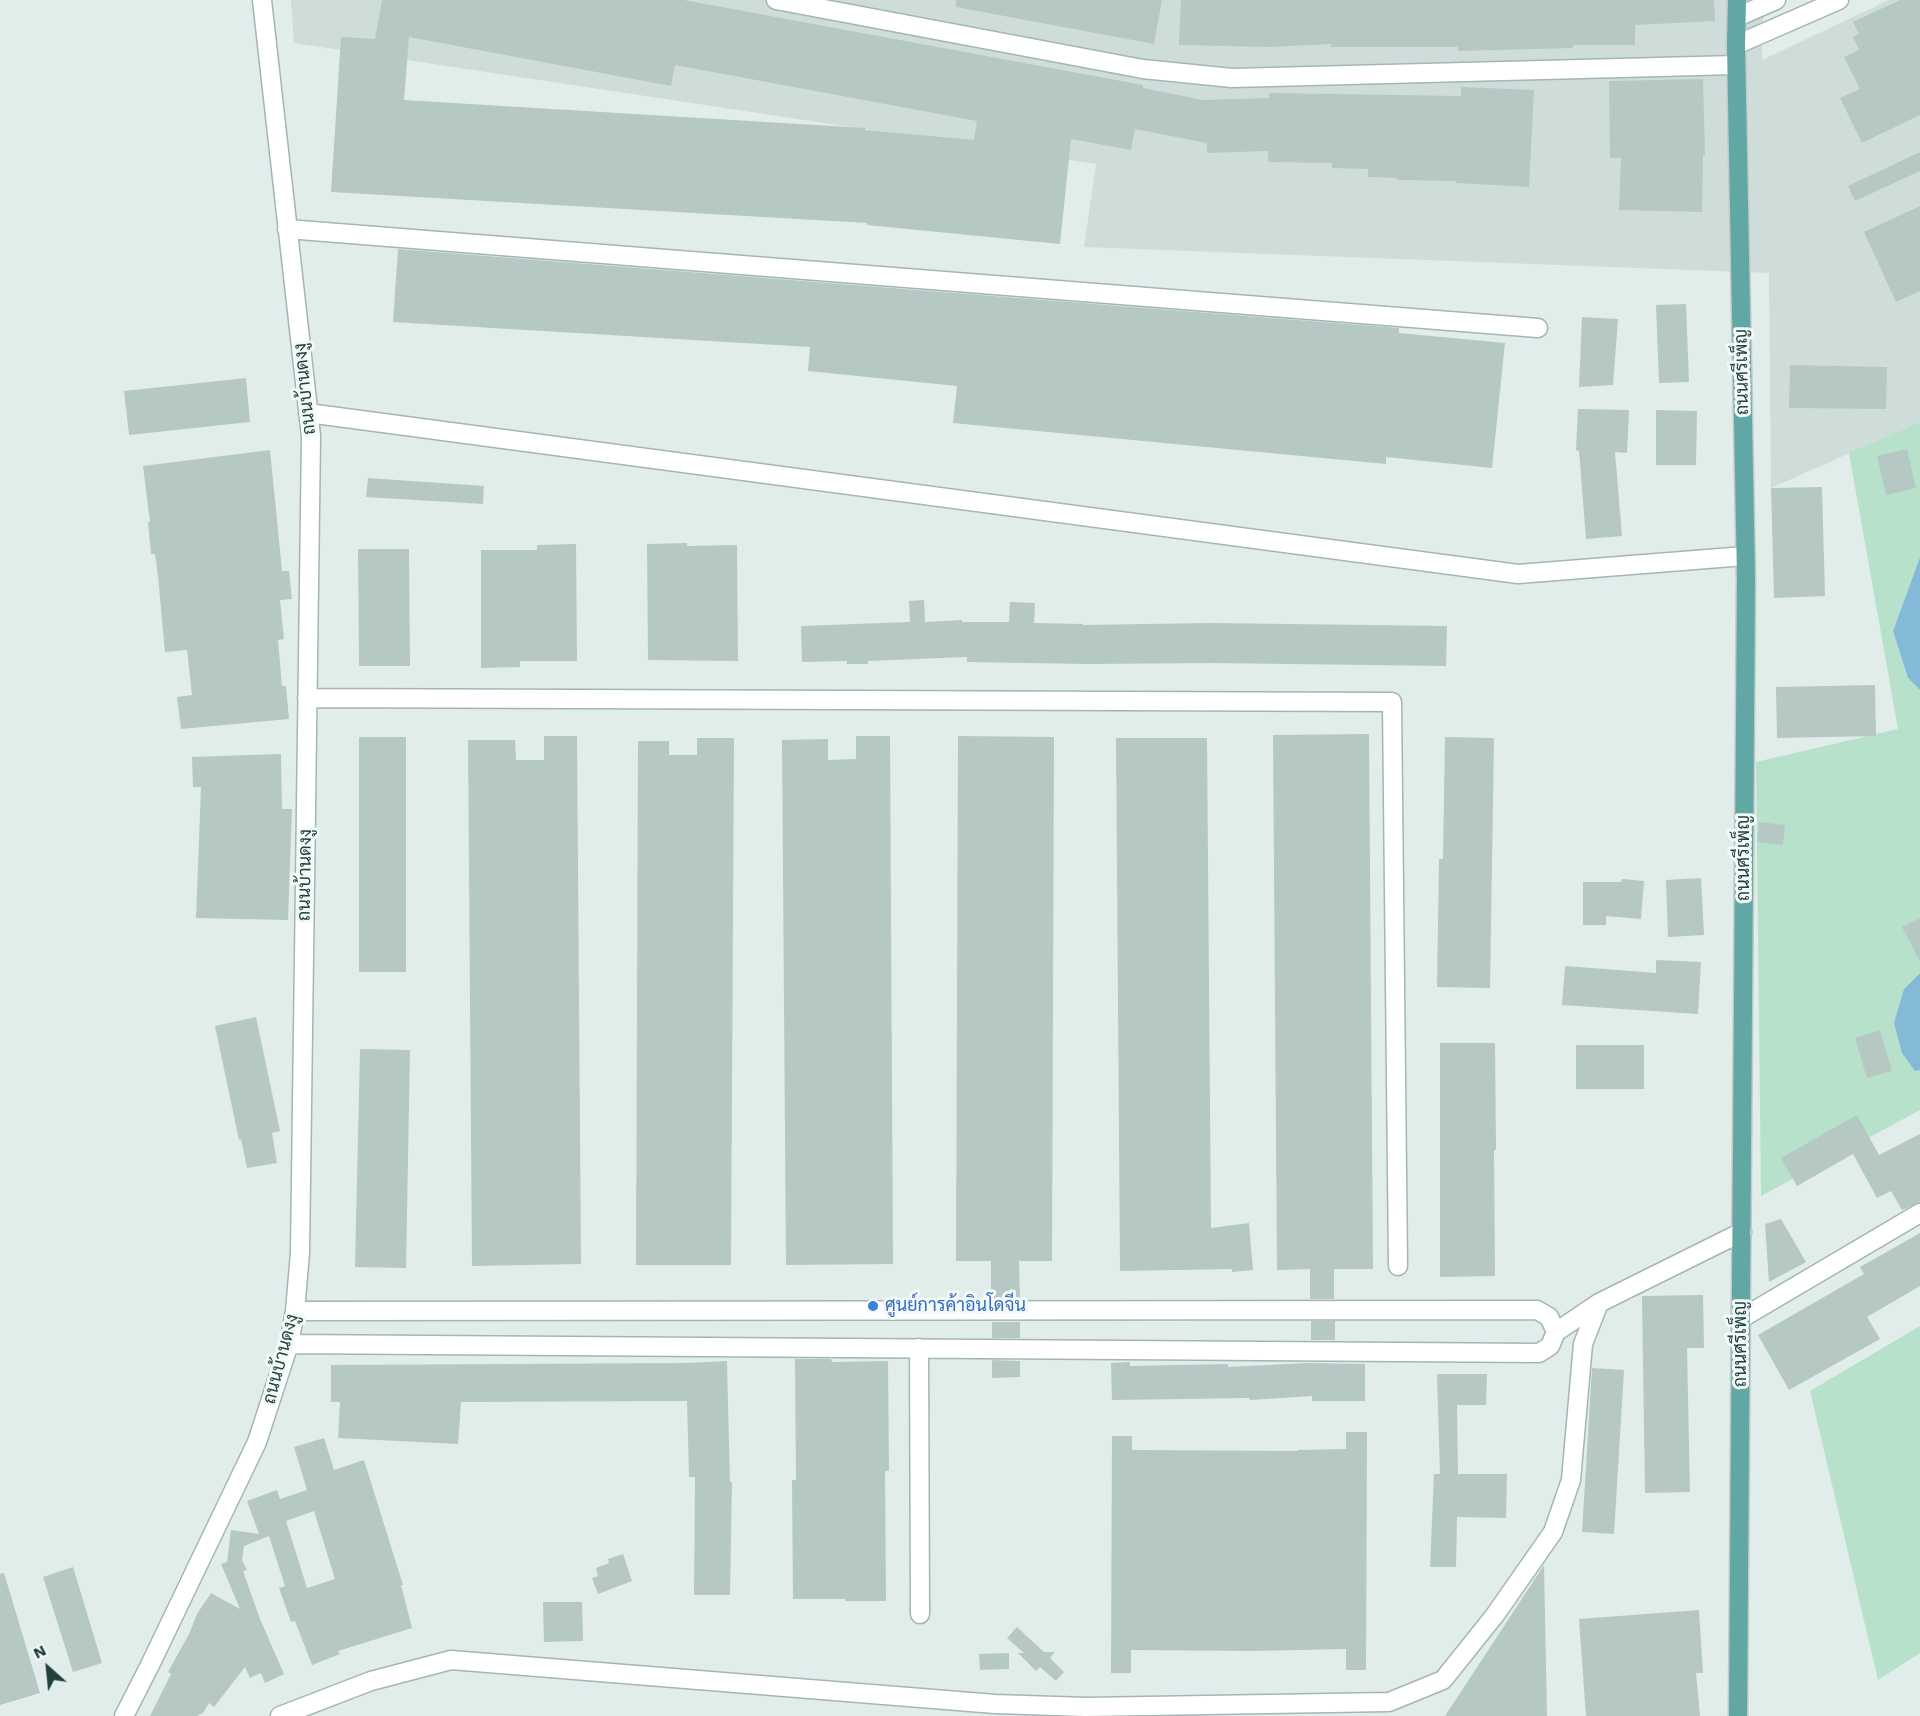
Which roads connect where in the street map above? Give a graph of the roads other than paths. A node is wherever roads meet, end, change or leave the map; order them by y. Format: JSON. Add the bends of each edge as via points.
{"nodes":[{"id":1,"x":262,"y":0,"type":"edge"},
{"id":2,"x":776,"y":0,"type":"edge"},
{"id":3,"x":1776,"y":0,"type":"edge"},
{"id":4,"x":1839,"y":0,"type":"edge"},
{"id":5,"x":1737,"y":8,"type":"edge"},
{"id":6,"x":1736,"y":45,"type":"junction"},
{"id":7,"x":1736,"y":66,"type":"junction"},
{"id":8,"x":287,"y":230,"type":"junction"},
{"id":9,"x":1538,"y":328,"type":"dead end"},
{"id":10,"x":308,"y":413,"type":"junction"},
{"id":11,"x":1745,"y":556,"type":"junction"},
{"id":12,"x":307,"y":698,"type":"junction"},
{"id":13,"x":1920,"y":1214,"type":"edge"},
{"id":14,"x":1742,"y":1232,"type":"junction"},
{"id":15,"x":1398,"y":1266,"type":"dead end"},
{"id":16,"x":1599,"y":1303,"type":"junction"},
{"id":17,"x":295,"y":1311,"type":"junction"},
{"id":18,"x":1742,"y":1318,"type":"junction"},
{"id":19,"x":1556,"y":1332,"type":"junction"},
{"id":20,"x":289,"y":1344,"type":"junction"},
{"id":21,"x":919,"y":1348,"type":"junction"},
{"id":22,"x":920,"y":1614,"type":"dead end"},
{"id":23,"x":1390,"y":1709,"type":"edge"},
{"id":24,"x":1237,"y":1710,"type":"edge"},
{"id":25,"x":1086,"y":1712,"type":"edge"},
{"id":26,"x":124,"y":1716,"type":"edge"},
{"id":27,"x":280,"y":1716,"type":"edge"},
{"id":28,"x":1738,"y":1716,"type":"edge"}],
"edges":[{"from":1,"to":8,"type":"street","name":"ถนนบ้านดงงู"},
{"from":2,"to":7,"type":"street","via":[[1143,69],[1232,78]]},
{"from":3,"to":5,"type":"street"},
{"from":4,"to":6,"type":"street"},
{"from":5,"to":6,"type":"main road","name":"ถนนศรีเพ็ญ"},
{"from":6,"to":7,"type":"main road","name":"ถนนศรีเพ็ญ"},
{"from":7,"to":11,"type":"main road","name":"ถนนศรีเพ็ญ"},
{"from":8,"to":9,"type":"street"},
{"from":8,"to":10,"type":"street","name":"ถนนบ้านดงงู"},
{"from":10,"to":11,"type":"street","via":[[1518,574]]},
{"from":10,"to":12,"type":"street","name":"ถนนบ้านดงงู","via":[[311,436]]},
{"from":11,"to":14,"type":"main road","name":"ถนนศรีเพ็ญ"},
{"from":12,"to":15,"type":"street","via":[[1392,702]]},
{"from":12,"to":17,"type":"street","name":"ถนนบ้านดงงู","via":[[300,1246]]},
{"from":13,"to":18,"type":"street"},
{"from":14,"to":16,"type":"street"},
{"from":14,"to":18,"type":"main road","name":"ถนนศรีเพ็ญ"},
{"from":16,"to":19,"type":"street"},
{"from":16,"to":23,"type":"street","via":[[1583,1344],[1571,1480],[1553,1532],[1443,1680]]},
{"from":17,"to":19,"type":"street","via":[[1537,1310],[1549,1317]]},
{"from":17,"to":20,"type":"street","name":"ถนนบ้านดงงู"},
{"from":18,"to":28,"type":"main road","name":"ถนนศรีเพ็ญ"},
{"from":19,"to":21,"type":"street","via":[[1550,1346],[1539,1353]]},
{"from":20,"to":21,"type":"street"},
{"from":20,"to":26,"type":"street","name":"ถนนบ้านดงงู","via":[[257,1442]]},
{"from":21,"to":22,"type":"street"},
{"from":23,"to":24,"type":"street"},
{"from":24,"to":25,"type":"street"},
{"from":25,"to":27,"type":"street","via":[[452,1660],[371,1681]]}]}
